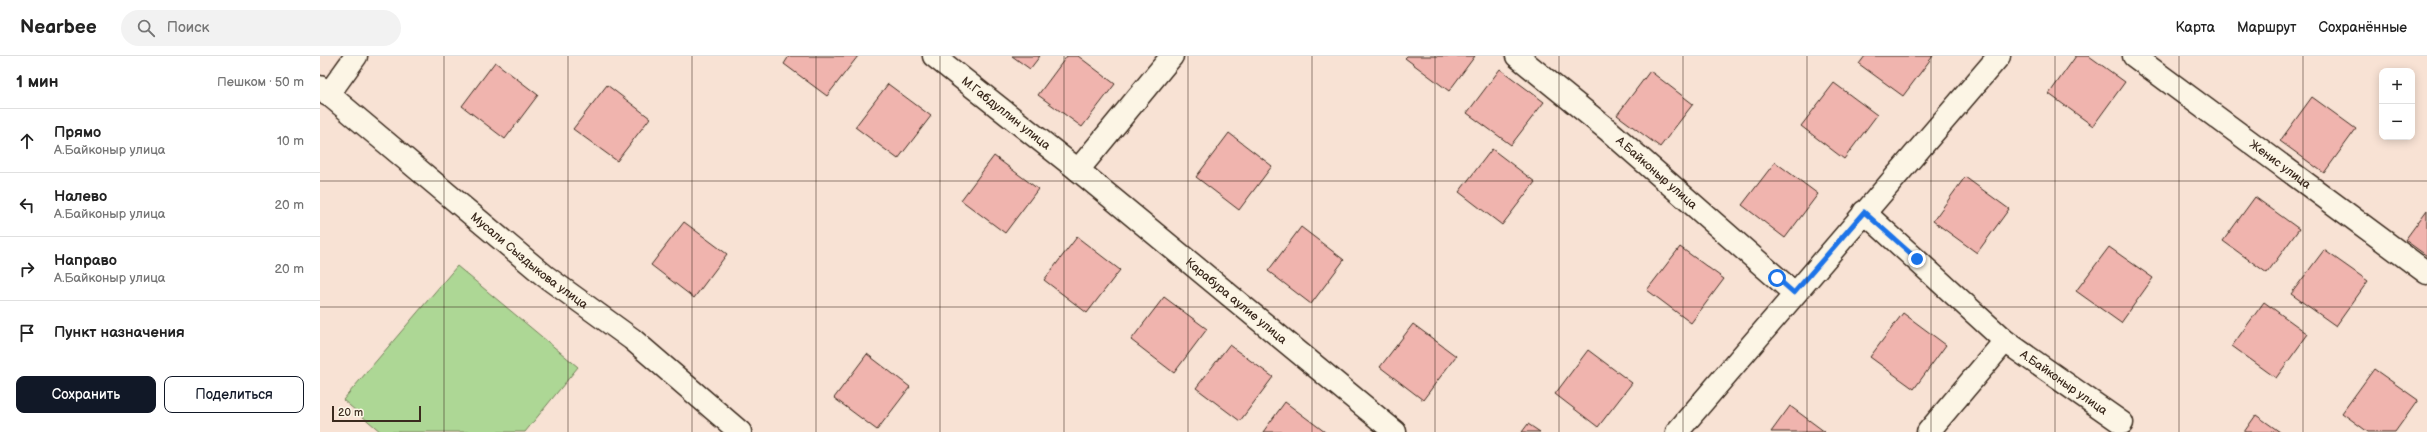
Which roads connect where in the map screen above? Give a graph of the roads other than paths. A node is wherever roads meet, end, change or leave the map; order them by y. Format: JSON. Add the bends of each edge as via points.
{"nodes":[{"id":1,"x":356,"y":56,"type":"edge"},
{"id":2,"x":934,"y":56,"type":"edge"},
{"id":3,"x":1172,"y":56,"type":"edge"},
{"id":4,"x":1517,"y":56,"type":"edge"},
{"id":5,"x":1999,"y":56,"type":"edge"},
{"id":6,"x":2134,"y":56,"type":"edge"},
{"id":7,"x":324,"y":91,"type":"edge"},
{"id":8,"x":1078,"y":170,"type":"junction"},
{"id":9,"x":1864,"y":212,"type":"junction"},
{"id":10,"x":2427,"y":273,"type":"edge"},
{"id":11,"x":1794,"y":293,"type":"junction"},
{"id":12,"x":2005,"y":341,"type":"junction"},
{"id":13,"x":2122,"y":423,"type":"dead end"},
{"id":14,"x":740,"y":432,"type":"edge"},
{"id":15,"x":1395,"y":432,"type":"edge"},
{"id":16,"x":1678,"y":432,"type":"edge"},
{"id":17,"x":1928,"y":432,"type":"edge"}],
"edges":[{"from":1,"to":7,"type":"street"},
{"from":2,"to":8,"type":"street","name":"М.Габдуллин улица"},
{"from":3,"to":8,"type":"street"},
{"from":4,"to":11,"type":"street","name":"А.Байконыр улица","via":[[1608,130]]},
{"from":5,"to":9,"type":"street"},
{"from":6,"to":10,"type":"street","name":"Женис улица"},
{"from":7,"to":14,"type":"street","name":"Мусали Сыздыкова улица","via":[[545,276],[632,339]]},
{"from":8,"to":15,"type":"street","name":"Карабура аулие улица"},
{"from":9,"to":11,"type":"street"},
{"from":9,"to":12,"type":"street","name":"А.Байконыр улица"},
{"from":11,"to":16,"type":"street"},
{"from":12,"to":13,"type":"street","name":"А.Байконыр улица"},
{"from":12,"to":17,"type":"street"}]}
